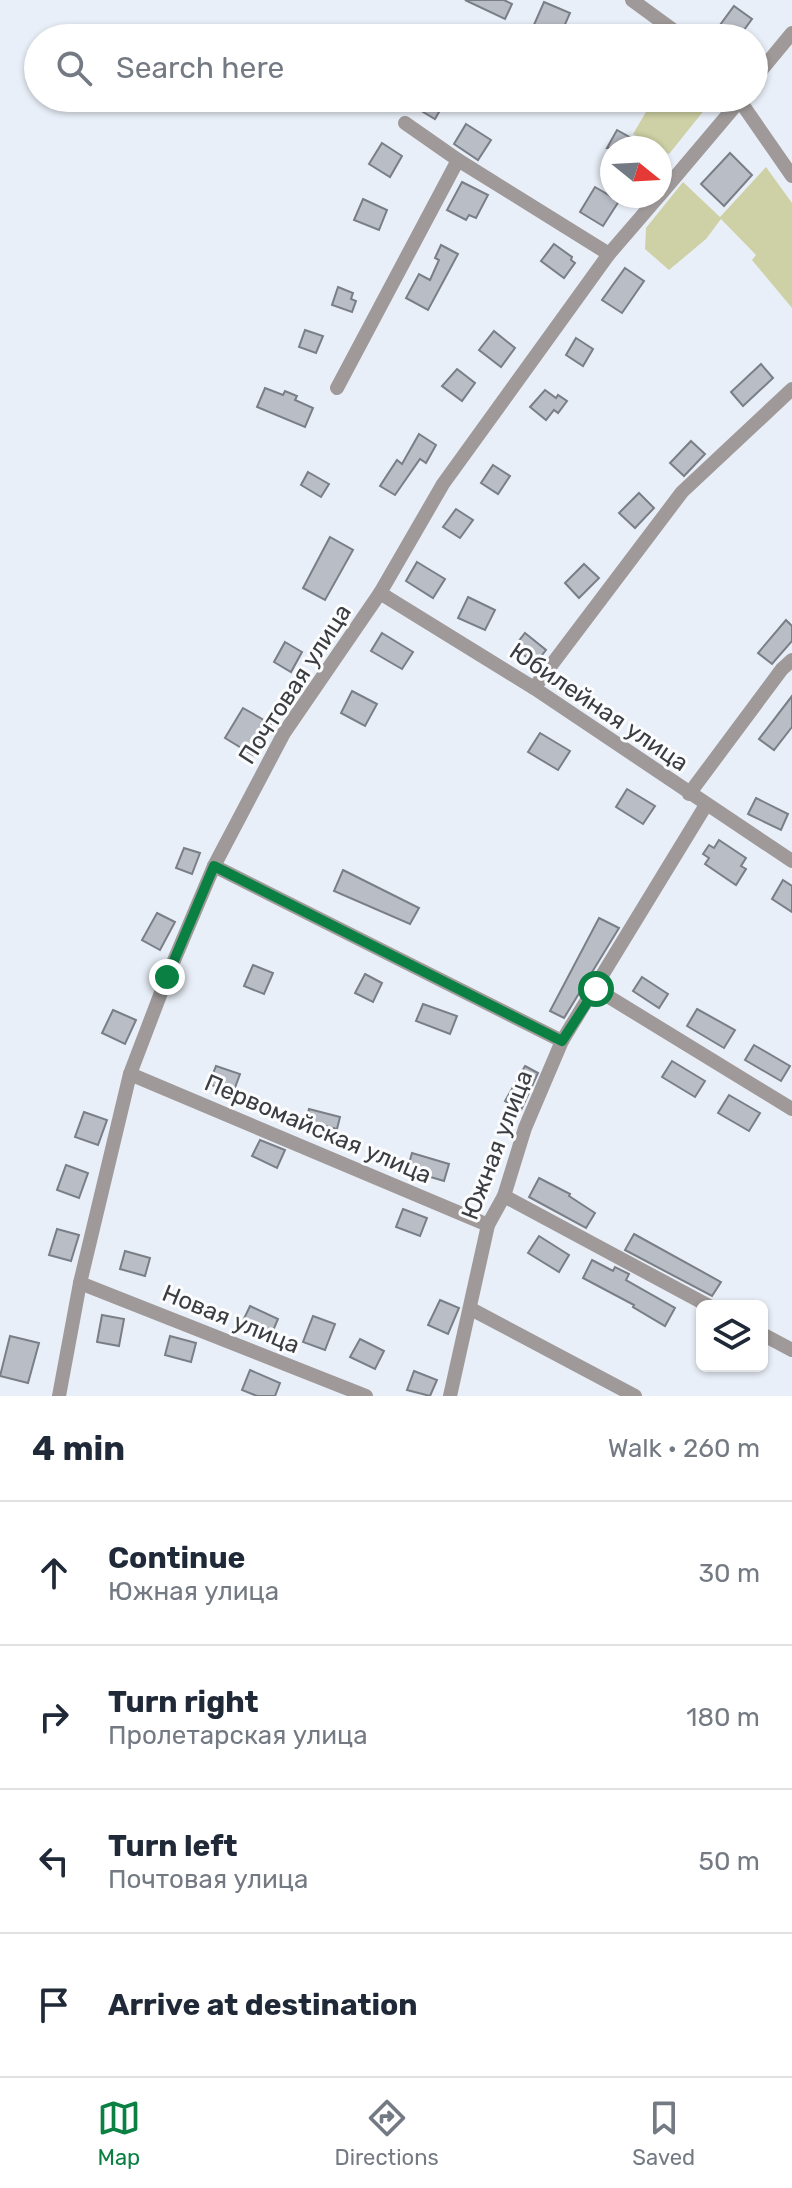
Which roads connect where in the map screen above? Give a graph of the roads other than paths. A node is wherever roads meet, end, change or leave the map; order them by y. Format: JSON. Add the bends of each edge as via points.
{"nodes":[{"id":1,"x":632,"y":0,"type":"edge"},
{"id":2,"x":665,"y":24,"type":"edge"},
{"id":3,"x":792,"y":33,"type":"edge"},
{"id":4,"x":768,"y":62,"type":"edge"},
{"id":5,"x":730,"y":112,"type":"edge"},
{"id":6,"x":750,"y":112,"type":"edge"},
{"id":7,"x":405,"y":123,"type":"dead end"},
{"id":8,"x":458,"y":160,"type":"junction"},
{"id":9,"x":792,"y":176,"type":"edge"},
{"id":10,"x":672,"y":181,"type":"edge"},
{"id":11,"x":649,"y":208,"type":"edge"},
{"id":12,"x":609,"y":254,"type":"junction"},
{"id":13,"x":337,"y":388,"type":"dead end"},
{"id":14,"x":792,"y":389,"type":"edge"},
{"id":15,"x":380,"y":593,"type":"junction"},
{"id":16,"x":792,"y":660,"type":"edge"},
{"id":17,"x":534,"y":688,"type":"junction"},
{"id":18,"x":689,"y":794,"type":"junction"},
{"id":19,"x":706,"y":805,"type":"junction"},
{"id":20,"x":792,"y":861,"type":"edge"},
{"id":21,"x":214,"y":866,"type":"junction"},
{"id":22,"x":596,"y":989,"type":"junction"},
{"id":23,"x":562,"y":1041,"type":"junction"},
{"id":24,"x":130,"y":1074,"type":"junction"},
{"id":25,"x":792,"y":1109,"type":"edge"},
{"id":26,"x":504,"y":1196,"type":"junction"},
{"id":27,"x":488,"y":1225,"type":"junction"},
{"id":28,"x":80,"y":1283,"type":"junction"},
{"id":29,"x":698,"y":1300,"type":"edge"},
{"id":30,"x":471,"y":1309,"type":"junction"},
{"id":31,"x":768,"y":1337,"type":"edge"},
{"id":32,"x":792,"y":1350,"type":"edge"},
{"id":33,"x":59,"y":1396,"type":"edge"},
{"id":34,"x":366,"y":1396,"type":"edge"},
{"id":35,"x":450,"y":1396,"type":"edge"},
{"id":36,"x":635,"y":1396,"type":"edge"}],
"edges":[{"from":1,"to":2,"type":"street"},
{"from":3,"to":4,"type":"street"},
{"from":5,"to":10,"type":"street","name":"Почтовая улица"},
{"from":6,"to":9,"type":"street"},
{"from":7,"to":8,"type":"street"},
{"from":8,"to":12,"type":"street"},
{"from":8,"to":13,"type":"street"},
{"from":11,"to":12,"type":"street","name":"Почтовая улица"},
{"from":12,"to":15,"type":"street","name":"Почтовая улица","via":[[443,484]]},
{"from":14,"to":17,"type":"street","via":[[682,492]]},
{"from":15,"to":17,"type":"street","name":"Юбилейная улица"},
{"from":15,"to":21,"type":"street","name":"Почтовая улица","via":[[284,733]]},
{"from":16,"to":18,"type":"street"},
{"from":17,"to":18,"type":"street","name":"Юбилейная улица"},
{"from":18,"to":19,"type":"street","name":"Юбилейная улица"},
{"from":19,"to":20,"type":"street","name":"Юбилейная улица"},
{"from":19,"to":22,"type":"street","name":"Южная улица"},
{"from":21,"to":23,"type":"street"},
{"from":21,"to":24,"type":"street","name":"Почтовая улица"},
{"from":22,"to":23,"type":"street","name":"Южная улица"},
{"from":22,"to":25,"type":"street"},
{"from":23,"to":26,"type":"street","name":"Южная улица","via":[[525,1128]]},
{"from":24,"to":27,"type":"street","name":"Первомайская улица"},
{"from":24,"to":28,"type":"street","name":"Почтовая улица"},
{"from":26,"to":27,"type":"street","name":"Южная улица"},
{"from":26,"to":29,"type":"street"},
{"from":27,"to":30,"type":"street","name":"Южная улица"},
{"from":28,"to":33,"type":"street","name":"Почтовая улица"},
{"from":28,"to":34,"type":"street","name":"Новая улица"},
{"from":30,"to":35,"type":"street","name":"Южная улица"},
{"from":30,"to":36,"type":"street"},
{"from":31,"to":32,"type":"street"}]}
